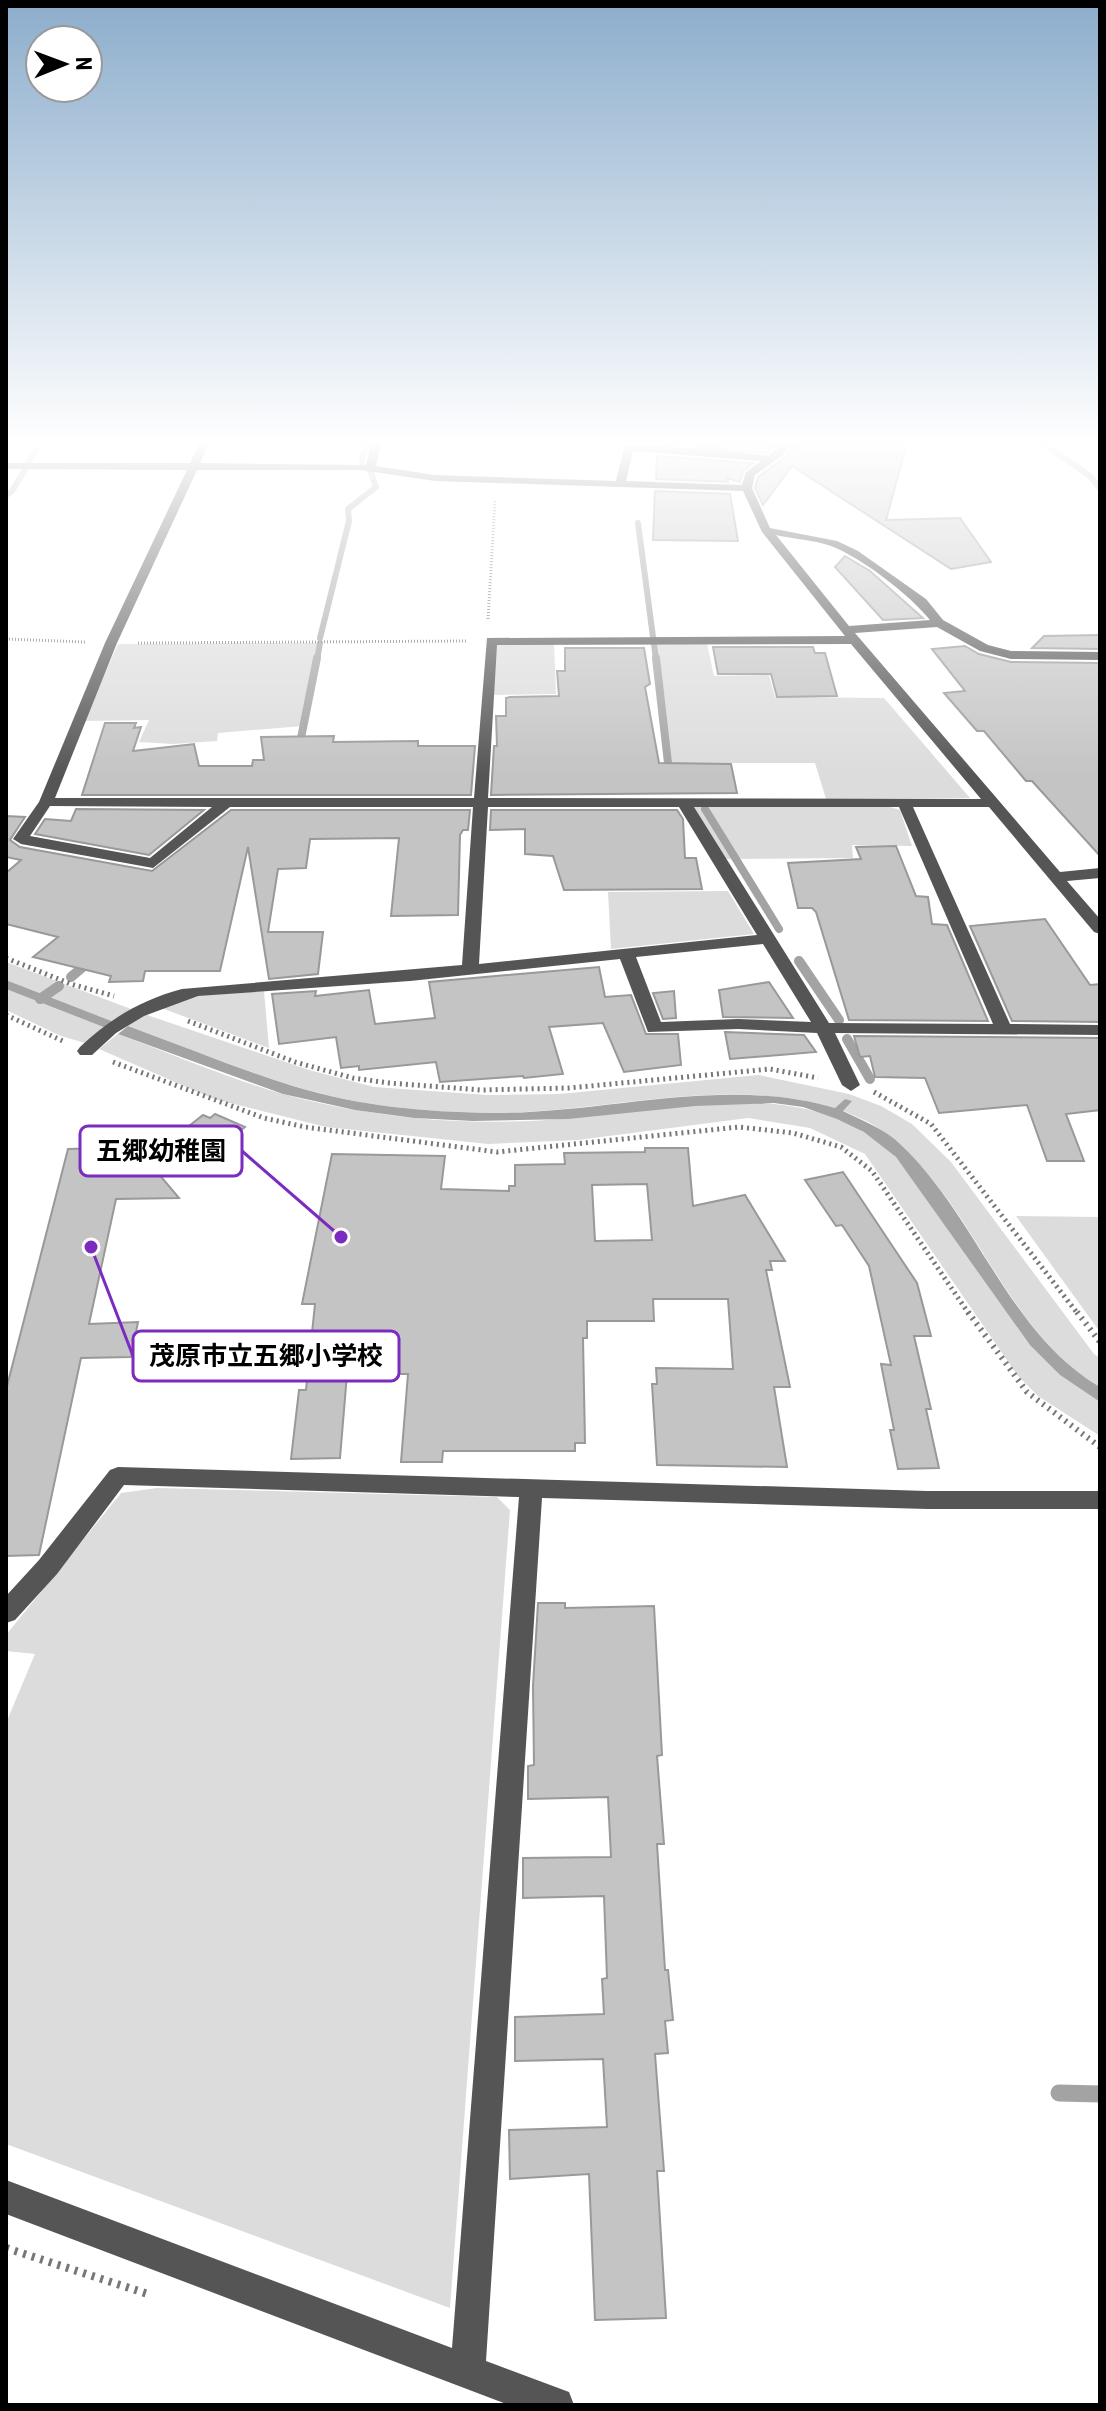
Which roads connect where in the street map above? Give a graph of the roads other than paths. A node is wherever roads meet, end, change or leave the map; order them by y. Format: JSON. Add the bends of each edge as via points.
{"nodes":[{"id":1,"x":154,"y":552,"type":"edge"},
{"id":2,"x":783,"y":552,"type":"edge"},
{"id":3,"x":851,"y":552,"type":"edge"},
{"id":4,"x":939,"y":623,"type":"junction"},
{"id":5,"x":850,"y":635,"type":"junction"},
{"id":6,"x":1098,"y":658,"type":"edge"},
{"id":7,"x":46,"y":802,"type":"junction"},
{"id":8,"x":481,"y":802,"type":"junction"},
{"id":9,"x":225,"y":803,"type":"junction"},
{"id":10,"x":684,"y":803,"type":"junction"},
{"id":11,"x":904,"y":803,"type":"junction"},
{"id":12,"x":992,"y":803,"type":"junction"},
{"id":13,"x":1100,"y":873,"type":"edge"},
{"id":14,"x":1057,"y":877,"type":"junction"},
{"id":15,"x":1100,"y":929,"type":"edge"},
{"id":16,"x":766,"y":939,"type":"junction"},
{"id":17,"x":626,"y":953,"type":"junction"},
{"id":18,"x":470,"y":970,"type":"junction"},
{"id":19,"x":823,"y":1028,"type":"junction"},
{"id":20,"x":1004,"y":1030,"type":"junction"},
{"id":21,"x":1100,"y":1030,"type":"edge"},
{"id":22,"x":89,"y":1048,"type":"road end"},
{"id":23,"x":851,"y":1085,"type":"road end"},
{"id":24,"x":531,"y":1489,"type":"junction"},
{"id":25,"x":1100,"y":1500,"type":"edge"},
{"id":26,"x":6,"y":1613,"type":"edge"},
{"id":27,"x":6,"y":2197,"type":"edge"},
{"id":28,"x":468,"y":2372,"type":"junction"},
{"id":29,"x":556,"y":2405,"type":"edge"}],
"edges":[{"from":1,"to":7,"type":"street"},
{"from":2,"to":5,"type":"street"},
{"from":3,"to":4,"type":"street","via":[[922,602]]},
{"from":4,"to":5,"type":"street"},
{"from":4,"to":6,"type":"street","via":[[964,639],[1011,655]]},
{"from":5,"to":8,"type":"street","via":[[491,641]]},
{"from":5,"to":12,"type":"street"},
{"from":7,"to":9,"type":"street"},
{"from":7,"to":9,"type":"street","via":[[21,839],[153,863]]},
{"from":8,"to":9,"type":"street"},
{"from":8,"to":10,"type":"street"},
{"from":8,"to":18,"type":"street"},
{"from":10,"to":11,"type":"street"},
{"from":10,"to":16,"type":"street"},
{"from":11,"to":12,"type":"street"},
{"from":11,"to":20,"type":"street"},
{"from":12,"to":14,"type":"street"},
{"from":13,"to":14,"type":"street"},
{"from":14,"to":15,"type":"street"},
{"from":16,"to":17,"type":"street"},
{"from":16,"to":19,"type":"street"},
{"from":17,"to":18,"type":"street"},
{"from":17,"to":19,"type":"street","via":[[654,1028]]},
{"from":18,"to":22,"type":"street","via":[[173,995],[143,1009]]},
{"from":19,"to":20,"type":"street"},
{"from":19,"to":23,"type":"street"},
{"from":20,"to":21,"type":"street"},
{"from":24,"to":25,"type":"street"},
{"from":24,"to":26,"type":"street","via":[[118,1476]]},
{"from":24,"to":28,"type":"street"},
{"from":27,"to":28,"type":"street"},
{"from":28,"to":29,"type":"street"}]}
